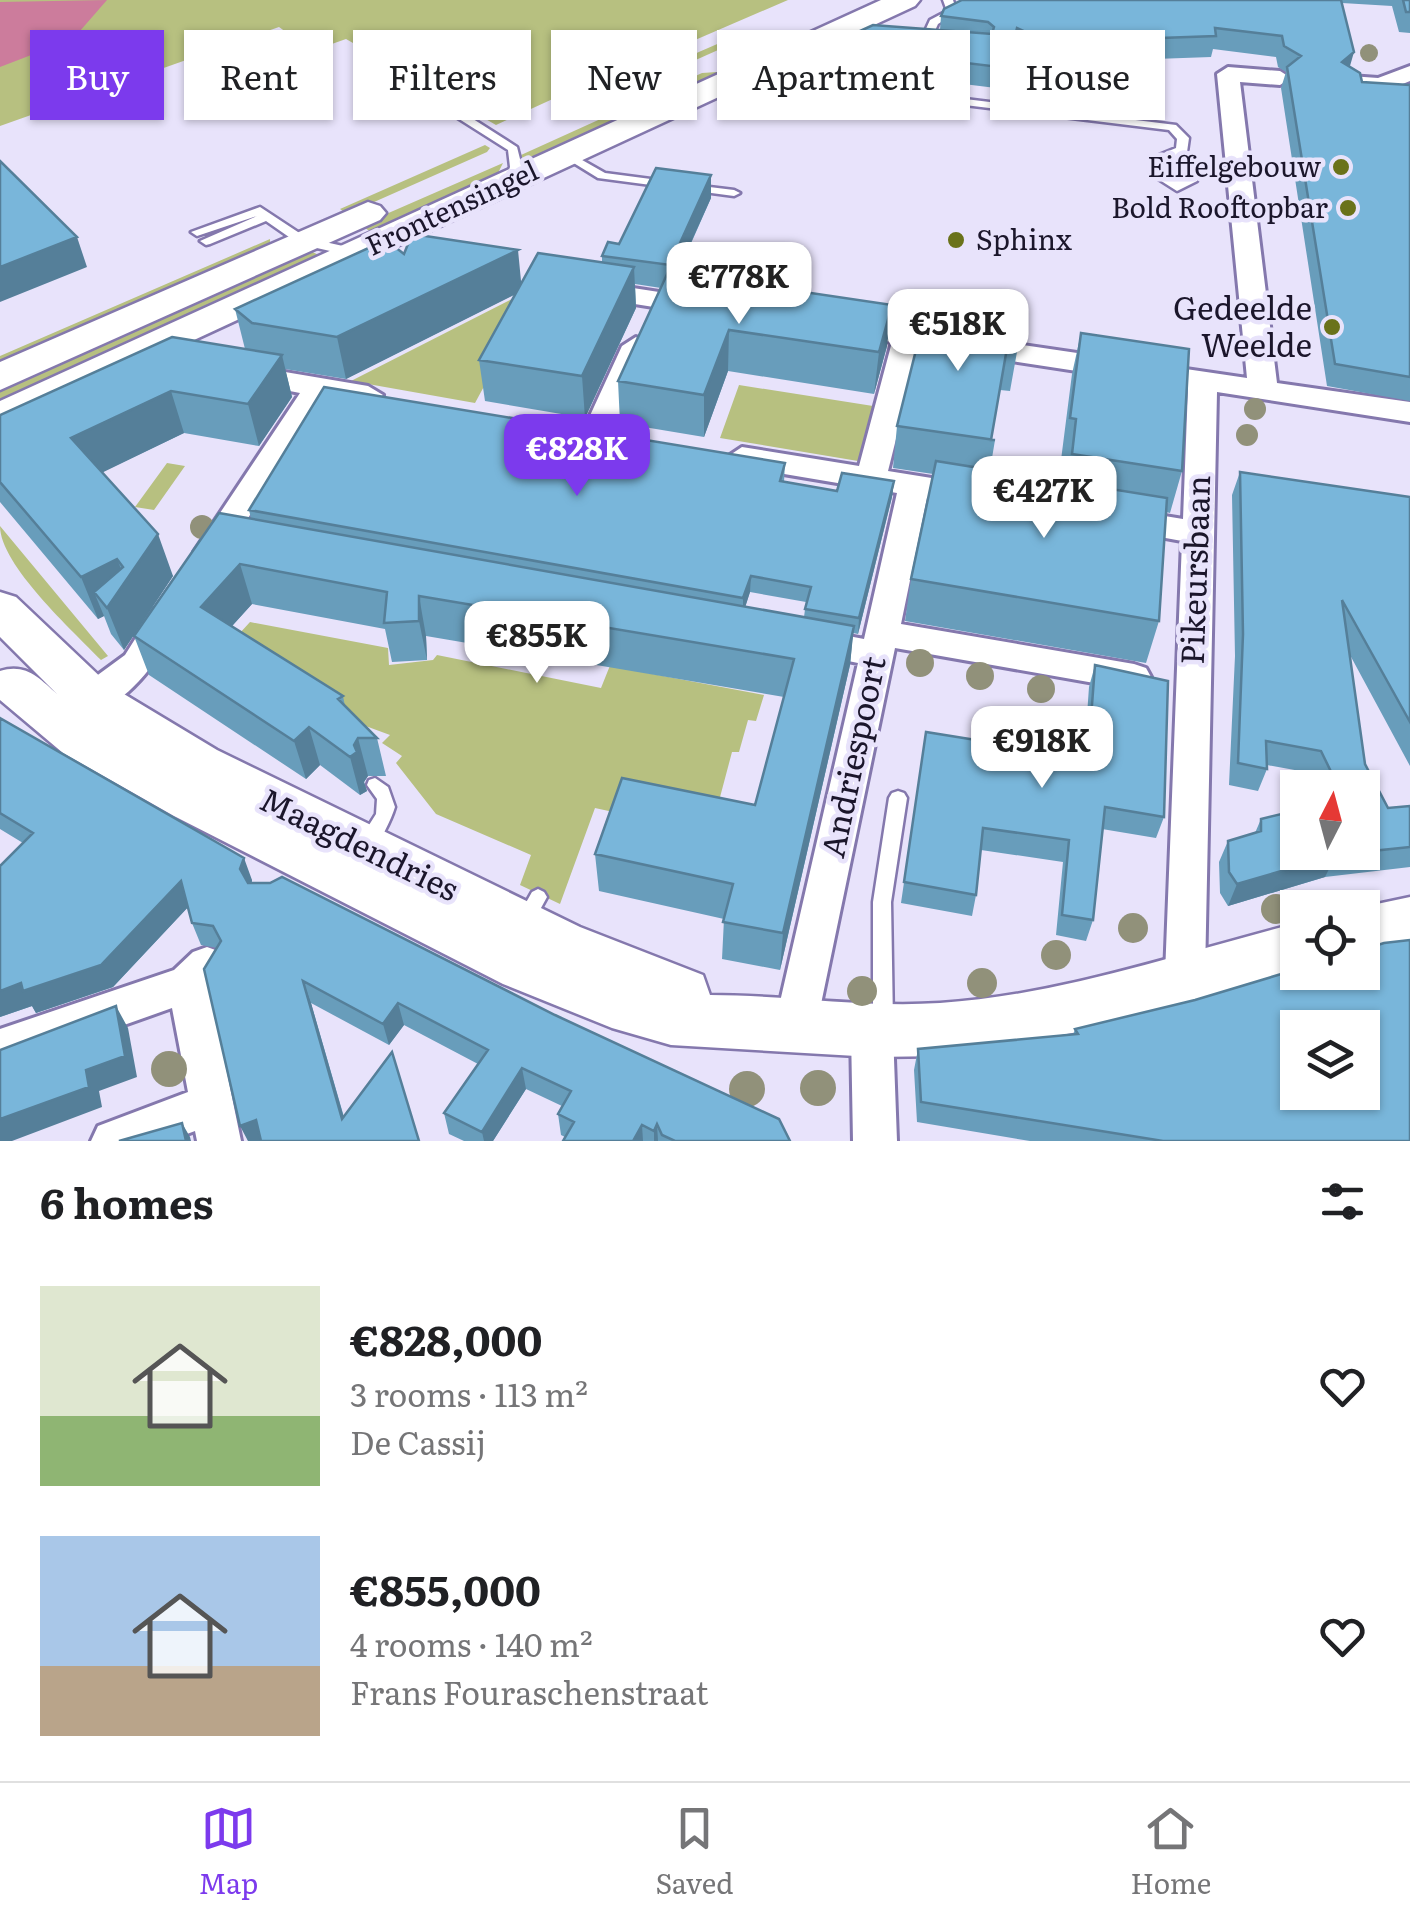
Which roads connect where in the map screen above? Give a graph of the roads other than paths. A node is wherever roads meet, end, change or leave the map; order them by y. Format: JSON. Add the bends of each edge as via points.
{"nodes":[{"id":1,"x":905,"y":0,"type":"edge"},
{"id":2,"x":948,"y":0,"type":"edge"},
{"id":3,"x":863,"y":17,"type":"edge"},
{"id":4,"x":834,"y":30,"type":"edge"},
{"id":5,"x":932,"y":30,"type":"edge"},
{"id":6,"x":1410,"y":73,"type":"edge"},
{"id":7,"x":1280,"y":78,"type":"dead end"},
{"id":8,"x":717,"y":81,"type":"edge"},
{"id":9,"x":717,"y":84,"type":"edge"},
{"id":10,"x":970,"y":97,"type":"edge"},
{"id":11,"x":1367,"y":109,"type":"edge"},
{"id":12,"x":461,"y":120,"type":"edge"},
{"id":13,"x":1178,"y":152,"type":"junction"},
{"id":14,"x":568,"y":155,"type":"junction"},
{"id":15,"x":512,"y":165,"type":"junction"},
{"id":16,"x":734,"y":193,"type":"dead end"},
{"id":17,"x":201,"y":237,"type":"dead end"},
{"id":18,"x":303,"y":241,"type":"junction"},
{"id":19,"x":379,"y":251,"type":"junction"},
{"id":20,"x":559,"y":284,"type":"edge"},
{"id":21,"x":657,"y":300,"type":"junction"},
{"id":22,"x":726,"y":310,"type":"edge"},
{"id":23,"x":816,"y":323,"type":"edge"},
{"id":24,"x":908,"y":336,"type":"junction"},
{"id":25,"x":131,"y":356,"type":"junction"},
{"id":26,"x":0,"y":377,"type":"edge"},
{"id":27,"x":1203,"y":381,"type":"junction"},
{"id":28,"x":318,"y":387,"type":"junction"},
{"id":29,"x":1263,"y":390,"type":"junction"},
{"id":30,"x":396,"y":400,"type":"edge"},
{"id":31,"x":1407,"y":412,"type":"edge"},
{"id":32,"x":0,"y":417,"type":"edge"},
{"id":33,"x":560,"y":427,"type":"edge"},
{"id":34,"x":597,"y":433,"type":"junction"},
{"id":35,"x":636,"y":440,"type":"edge"},
{"id":36,"x":714,"y":452,"type":"edge"},
{"id":37,"x":870,"y":478,"type":"junction"},
{"id":38,"x":914,"y":486,"type":"junction"},
{"id":39,"x":1006,"y":501,"type":"edge"},
{"id":40,"x":1082,"y":514,"type":"edge"},
{"id":41,"x":1198,"y":533,"type":"junction"},
{"id":42,"x":221,"y":535,"type":"junction"},
{"id":43,"x":256,"y":542,"type":"edge"},
{"id":44,"x":0,"y":610,"type":"edge"},
{"id":45,"x":782,"y":637,"type":"edge"},
{"id":46,"x":879,"y":643,"type":"junction"},
{"id":47,"x":1191,"y":688,"type":"junction"},
{"id":48,"x":36,"y":689,"type":"edge"},
{"id":49,"x":375,"y":784,"type":"dead end"},
{"id":50,"x":898,"y":798,"type":"dead end"},
{"id":51,"x":323,"y":864,"type":"junction"},
{"id":52,"x":1410,"y":921,"type":"edge"},
{"id":53,"x":1380,"y":927,"type":"edge"},
{"id":54,"x":1280,"y":952,"type":"edge"},
{"id":55,"x":1185,"y":976,"type":"junction"},
{"id":56,"x":775,"y":1025,"type":"junction"},
{"id":57,"x":878,"y":1032,"type":"junction"},
{"id":58,"x":0,"y":1049,"type":"edge"},
{"id":59,"x":215,"y":1123,"type":"edge"},
{"id":60,"x":113,"y":1141,"type":"edge"},
{"id":61,"x":875,"y":1141,"type":"edge"}],
"edges":[{"from":1,"to":3,"type":"main road","name":"Frontensingel"},
{"from":2,"to":5,"type":"lane","via":[[952,12]]},
{"from":3,"to":4,"type":"main road","name":"Frontensingel"},
{"from":6,"to":11,"type":"street","via":[[1381,85],[1355,83]]},
{"from":7,"to":29,"type":"street","via":[[1228,74]]},
{"from":8,"to":15,"type":"main road","name":"Frontensingel"},
{"from":9,"to":14,"type":"main road","name":"Frontensingel"},
{"from":10,"to":13,"type":"lane","via":[[1165,126],[1183,136]]},
{"from":12,"to":15,"type":"lane"},
{"from":13,"to":13,"type":"lane","via":[[1192,170],[1191,181],[1177,188],[1162,177],[1162,158]]},
{"from":14,"to":15,"type":"main road","name":"Frontensingel"},
{"from":14,"to":16,"type":"lane","via":[[602,176]]},
{"from":15,"to":18,"type":"main road","name":"Frontensingel"},
{"from":15,"to":19,"type":"main road","name":"Frontensingel"},
{"from":17,"to":18,"type":"lane","via":[[267,216]]},
{"from":18,"to":19,"type":"lane"},
{"from":18,"to":26,"type":"main road","name":"Frontensingel"},
{"from":19,"to":25,"type":"main road","name":"Frontensingel"},
{"from":20,"to":21,"type":"street"},
{"from":21,"to":22,"type":"street"},
{"from":21,"to":34,"type":"street"},
{"from":23,"to":24,"type":"street"},
{"from":24,"to":27,"type":"street"},
{"from":24,"to":37,"type":"street"},
{"from":25,"to":28,"type":"street"},
{"from":25,"to":32,"type":"main road","name":"Frontensingel"},
{"from":27,"to":29,"type":"street"},
{"from":27,"to":41,"type":"street","name":"Pikeursbaan"},
{"from":28,"to":30,"type":"street"},
{"from":28,"to":42,"type":"street"},
{"from":29,"to":31,"type":"street"},
{"from":33,"to":34,"type":"street"},
{"from":34,"to":35,"type":"street"},
{"from":36,"to":37,"type":"street"},
{"from":37,"to":38,"type":"street"},
{"from":38,"to":39,"type":"street"},
{"from":38,"to":46,"type":"street","name":"Andriespoort"},
{"from":40,"to":41,"type":"street"},
{"from":41,"to":47,"type":"street","name":"Pikeursbaan"},
{"from":42,"to":43,"type":"street"},
{"from":42,"to":48,"type":"street","via":[[137,664]]},
{"from":44,"to":48,"type":"main road","name":"Maagdendries"},
{"from":45,"to":46,"type":"street"},
{"from":46,"to":47,"type":"street"},
{"from":46,"to":56,"type":"street","name":"Andriespoort"},
{"from":47,"to":55,"type":"street","name":"Pikeursbaan"},
{"from":48,"to":51,"type":"main road","name":"Maagdendries","via":[[199,764]]},
{"from":49,"to":51,"type":"lane","via":[[387,809]]},
{"from":50,"to":57,"type":"lane","via":[[882,902]]},
{"from":51,"to":56,"type":"main road","name":"Maagdendries","via":[[521,926],[635,977]]},
{"from":52,"to":53,"type":"main road"},
{"from":54,"to":55,"type":"main road","name":"Maagdendries"},
{"from":55,"to":57,"type":"main road","name":"Maagdendries","via":[[1045,1014]]},
{"from":56,"to":57,"type":"main road","name":"Maagdendries"},
{"from":57,"to":61,"type":"street"},
{"from":58,"to":59,"type":"street","via":[[197,974]]},
{"from":59,"to":60,"type":"street"}]}
